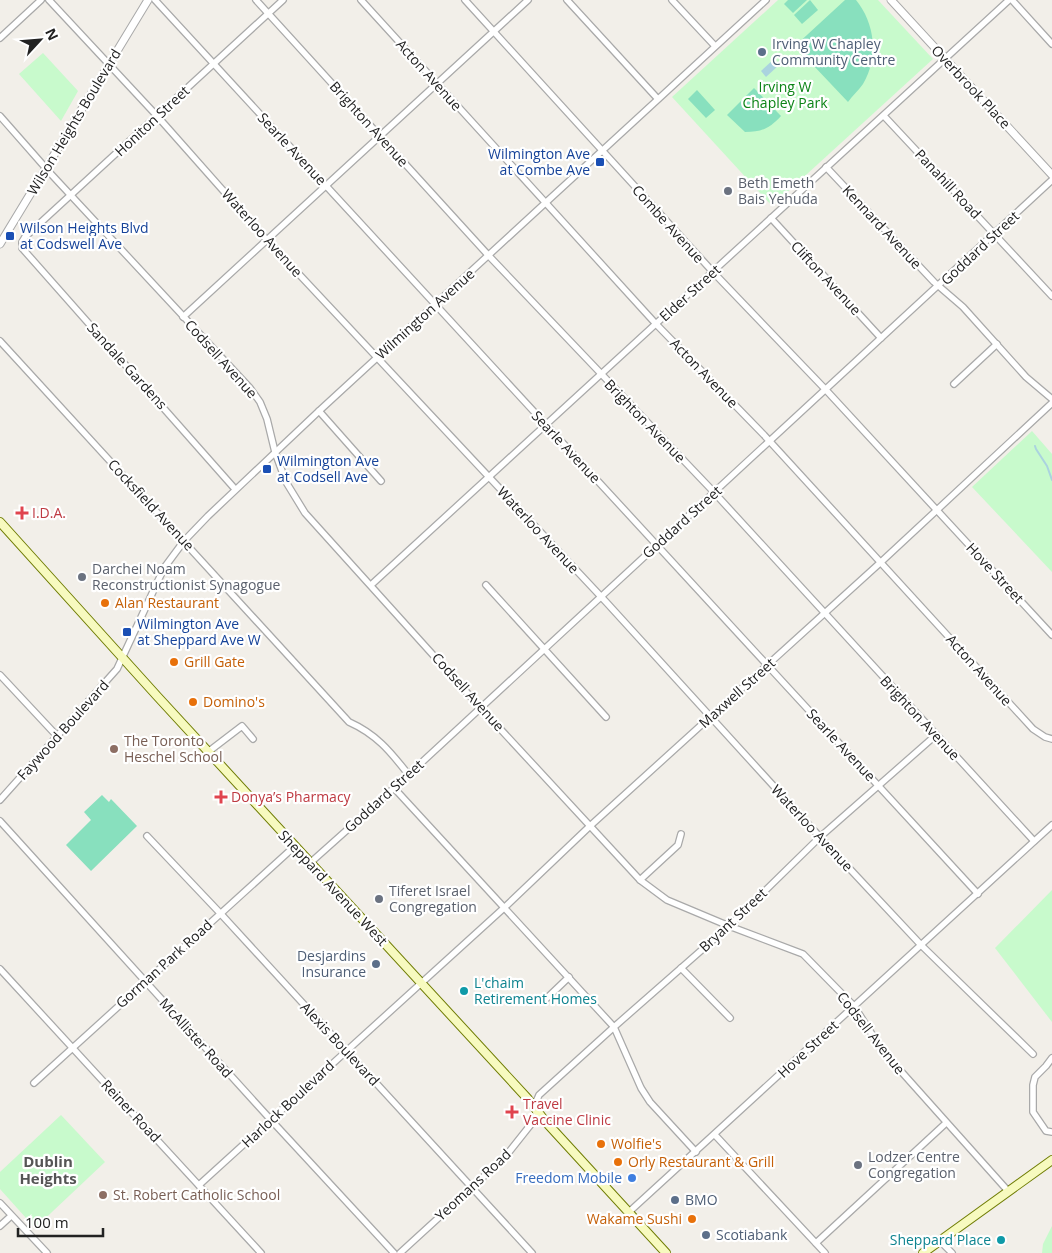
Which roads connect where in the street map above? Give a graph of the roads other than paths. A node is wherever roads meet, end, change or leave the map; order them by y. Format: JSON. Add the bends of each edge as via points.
{"nodes":[{"id":1,"x":41,"y":0,"type":"edge"},
{"id":2,"x":49,"y":0,"type":"edge"},
{"id":3,"x":148,"y":0,"type":"edge"},
{"id":4,"x":155,"y":0,"type":"edge"},
{"id":5,"x":256,"y":0,"type":"edge"},
{"id":6,"x":283,"y":0,"type":"edge"},
{"id":7,"x":361,"y":0,"type":"edge"},
{"id":8,"x":465,"y":0,"type":"edge"},
{"id":9,"x":528,"y":0,"type":"edge"},
{"id":10,"x":567,"y":0,"type":"edge"},
{"id":11,"x":672,"y":0,"type":"edge"},
{"id":12,"x":766,"y":0,"type":"edge"},
{"id":13,"x":891,"y":0,"type":"edge"},
{"id":14,"x":1011,"y":0,"type":"edge"},
{"id":15,"x":268,"y":14,"type":"junction"},
{"id":16,"x":493,"y":31,"type":"junction"},
{"id":17,"x":0,"y":38,"type":"edge"},
{"id":18,"x":1052,"y":44,"type":"edge"},
{"id":19,"x":714,"y":46,"type":"junction"},
{"id":20,"x":945,"y":59,"type":"junction"},
{"id":21,"x":109,"y":64,"type":"junction"},
{"id":22,"x":214,"y":64,"type":"junction"},
{"id":23,"x":436,"y":83,"type":"junction"},
{"id":24,"x":658,"y":98,"type":"junction"},
{"id":25,"x":0,"y":116,"type":"edge"},
{"id":26,"x":884,"y":116,"type":"junction"},
{"id":27,"x":158,"y":117,"type":"junction"},
{"id":28,"x":380,"y":136,"type":"junction"},
{"id":29,"x":601,"y":150,"type":"junction"},
{"id":30,"x":826,"y":167,"type":"junction"},
{"id":31,"x":46,"y":168,"type":"junction"},
{"id":32,"x":1052,"y":175,"type":"edge"},
{"id":33,"x":1052,"y":180,"type":"edge"},
{"id":34,"x":325,"y":185,"type":"junction"},
{"id":35,"x":72,"y":196,"type":"junction"},
{"id":36,"x":546,"y":202,"type":"junction"},
{"id":37,"x":772,"y":218,"type":"junction"},
{"id":38,"x":995,"y":234,"type":"junction"},
{"id":39,"x":266,"y":239,"type":"junction"},
{"id":40,"x":22,"y":242,"type":"joint"},
{"id":41,"x":0,"y":244,"type":"edge"},
{"id":42,"x":489,"y":256,"type":"junction"},
{"id":43,"x":713,"y":272,"type":"junction"},
{"id":44,"x":939,"y":286,"type":"junction"},
{"id":45,"x":1052,"y":296,"type":"edge"},
{"id":46,"x":436,"y":305,"type":"junction"},
{"id":47,"x":183,"y":316,"type":"junction"},
{"id":48,"x":656,"y":324,"type":"junction"},
{"id":49,"x":881,"y":338,"type":"junction"},
{"id":50,"x":0,"y":341,"type":"edge"},
{"id":51,"x":997,"y":344,"type":"junction"},
{"id":52,"x":378,"y":358,"type":"junction"},
{"id":53,"x":601,"y":374,"type":"junction"},
{"id":54,"x":954,"y":384,"type":"dead end"},
{"id":55,"x":826,"y":390,"type":"junction"},
{"id":56,"x":1052,"y":399,"type":"edge"},
{"id":57,"x":1052,"y":403,"type":"edge"},
{"id":58,"x":318,"y":411,"type":"junction"},
{"id":59,"x":546,"y":424,"type":"junction"},
{"id":60,"x":770,"y":442,"type":"junction"},
{"id":61,"x":276,"y":452,"type":"junction"},
{"id":62,"x":488,"y":477,"type":"junction"},
{"id":63,"x":381,"y":481,"type":"dead end"},
{"id":64,"x":236,"y":490,"type":"junction"},
{"id":65,"x":714,"y":493,"type":"junction"},
{"id":66,"x":937,"y":510,"type":"junction"},
{"id":67,"x":0,"y":522,"type":"edge"},
{"id":68,"x":184,"y":541,"type":"junction"},
{"id":69,"x":656,"y":545,"type":"junction"},
{"id":70,"x":881,"y":562,"type":"junction"},
{"id":71,"x":371,"y":585,"type":"junction"},
{"id":72,"x":486,"y":585,"type":"dead end"},
{"id":73,"x":601,"y":596,"type":"junction"},
{"id":74,"x":824,"y":613,"type":"junction"},
{"id":75,"x":1050,"y":627,"type":"edge"},
{"id":76,"x":1052,"y":635,"type":"edge"},
{"id":77,"x":543,"y":650,"type":"junction"},
{"id":78,"x":122,"y":658,"type":"junction"},
{"id":79,"x":767,"y":666,"type":"junction"},
{"id":80,"x":0,"y":675,"type":"edge"},
{"id":81,"x":480,"y":707,"type":"junction"},
{"id":82,"x":606,"y":717,"type":"dead end"},
{"id":83,"x":710,"y":718,"type":"junction"},
{"id":84,"x":936,"y":735,"type":"junction"},
{"id":85,"x":57,"y":736,"type":"junction"},
{"id":86,"x":253,"y":739,"type":"dead end"},
{"id":87,"x":1052,"y":739,"type":"edge"},
{"id":88,"x":208,"y":752,"type":"junction"},
{"id":89,"x":408,"y":774,"type":"junction"},
{"id":90,"x":878,"y":786,"type":"junction"},
{"id":91,"x":394,"y":788,"type":"junction"},
{"id":92,"x":0,"y":800,"type":"edge"},
{"id":93,"x":0,"y":821,"type":"edge"},
{"id":94,"x":1052,"y":824,"type":"edge"},
{"id":95,"x":590,"y":826,"type":"junction"},
{"id":96,"x":681,"y":834,"type":"dead end"},
{"id":97,"x":147,"y":836,"type":"dead end"},
{"id":98,"x":820,"y":837,"type":"junction"},
{"id":99,"x":1034,"y":841,"type":"junction"},
{"id":100,"x":295,"y":846,"type":"junction"},
{"id":101,"x":310,"y":863,"type":"junction"},
{"id":102,"x":640,"y":880,"type":"junction"},
{"id":103,"x":978,"y":894,"type":"junction"},
{"id":104,"x":505,"y":907,"type":"junction"},
{"id":105,"x":220,"y":913,"type":"junction"},
{"id":106,"x":728,"y":926,"type":"junction"},
{"id":107,"x":921,"y":945,"type":"junction"},
{"id":108,"x":681,"y":968,"type":"junction"},
{"id":109,"x":0,"y":969,"type":"edge"},
{"id":110,"x":569,"y":977,"type":"junction"},
{"id":111,"x":145,"y":981,"type":"junction"},
{"id":112,"x":421,"y":982,"type":"junction"},
{"id":113,"x":546,"y":999,"type":"dead end"},
{"id":114,"x":854,"y":1006,"type":"junction"},
{"id":115,"x":730,"y":1018,"type":"dead end"},
{"id":116,"x":614,"y":1027,"type":"junction"},
{"id":117,"x":73,"y":1048,"type":"junction"},
{"id":118,"x":346,"y":1051,"type":"junction"},
{"id":119,"x":1033,"y":1054,"type":"dead end"},
{"id":120,"x":1052,"y":1058,"type":"edge"},
{"id":121,"x":34,"y":1083,"type":"dead end"},
{"id":122,"x":536,"y":1109,"type":"junction"},
{"id":123,"x":271,"y":1120,"type":"junction"},
{"id":124,"x":946,"y":1123,"type":"junction"},
{"id":125,"x":1052,"y":1132,"type":"edge"},
{"id":126,"x":715,"y":1135,"type":"junction"},
{"id":127,"x":696,"y":1152,"type":"junction"},
{"id":128,"x":1052,"y":1160,"type":"edge"},
{"id":129,"x":199,"y":1185,"type":"junction"},
{"id":130,"x":472,"y":1188,"type":"junction"},
{"id":131,"x":1008,"y":1191,"type":"junction"},
{"id":132,"x":0,"y":1203,"type":"edge"},
{"id":133,"x":629,"y":1212,"type":"junction"},
{"id":134,"x":11,"y":1216,"type":"junction"},
{"id":135,"x":0,"y":1226,"type":"edge"},
{"id":136,"x":940,"y":1240,"type":"junction"},
{"id":137,"x":816,"y":1243,"type":"junction"},
{"id":138,"x":47,"y":1253,"type":"edge"},
{"id":139,"x":261,"y":1253,"type":"edge"},
{"id":140,"x":394,"y":1253,"type":"edge"},
{"id":141,"x":400,"y":1253,"type":"edge"},
{"id":142,"x":532,"y":1253,"type":"edge"},
{"id":143,"x":666,"y":1253,"type":"edge"},
{"id":144,"x":825,"y":1253,"type":"edge"},
{"id":145,"x":923,"y":1253,"type":"edge"},
{"id":146,"x":952,"y":1253,"type":"edge"}],
"edges":[{"from":1,"to":17,"type":"street"},
{"from":2,"to":21,"type":"street","name":"Waterloo Avenue"},
{"from":3,"to":21,"type":"street","name":"Wilson Heights Boulevard"},
{"from":4,"to":22,"type":"street","name":"Searle Avenue"},
{"from":5,"to":15,"type":"street","name":"Brighton Avenue"},
{"from":6,"to":15,"type":"street","name":"Honiton Street"},
{"from":7,"to":23,"type":"street","name":"Acton Avenue"},
{"from":8,"to":16,"type":"street","name":"Combe Avenue"},
{"from":9,"to":16,"type":"street"},
{"from":10,"to":24,"type":"street"},
{"from":11,"to":19,"type":"street"},
{"from":12,"to":19,"type":"street","name":"Wilmington Avenue"},
{"from":13,"to":20,"type":"street","name":"Overbrook Place"},
{"from":14,"to":18,"type":"street"},
{"from":14,"to":20,"type":"street","name":"Elder Street"},
{"from":15,"to":22,"type":"street","name":"Honiton Street"},
{"from":15,"to":28,"type":"street","name":"Brighton Avenue"},
{"from":16,"to":23,"type":"street"},
{"from":16,"to":29,"type":"street","name":"Combe Avenue"},
{"from":19,"to":24,"type":"street","name":"Wilmington Avenue"},
{"from":20,"to":26,"type":"street","name":"Elder Street"},
{"from":20,"to":32,"type":"street","name":"Overbrook Place"},
{"from":21,"to":27,"type":"street","name":"Waterloo Avenue"},
{"from":21,"to":31,"type":"street","name":"Wilson Heights Boulevard"},
{"from":22,"to":27,"type":"street","name":"Honiton Street"},
{"from":22,"to":34,"type":"street","name":"Searle Avenue"},
{"from":23,"to":28,"type":"street"},
{"from":23,"to":36,"type":"street","name":"Acton Avenue"},
{"from":24,"to":29,"type":"street","name":"Wilmington Avenue"},
{"from":25,"to":31,"type":"street","name":"Codsell Avenue"},
{"from":26,"to":30,"type":"street","name":"Elder Street"},
{"from":26,"to":38,"type":"street","name":"Panahill Road"},
{"from":27,"to":35,"type":"street","name":"Honiton Street"},
{"from":27,"to":39,"type":"street","name":"Waterloo Avenue"},
{"from":28,"to":34,"type":"street"},
{"from":28,"to":42,"type":"street","name":"Brighton Avenue"},
{"from":29,"to":36,"type":"street","name":"Wilmington Avenue"},
{"from":29,"to":43,"type":"street","name":"Combe Avenue"},
{"from":30,"to":37,"type":"street","name":"Elder Street"},
{"from":30,"to":44,"type":"street","name":"Kennard Avenue"},
{"from":31,"to":35,"type":"street","name":"Codsell Avenue"},
{"from":31,"to":41,"type":"street","name":"Wilson Heights Boulevard"},
{"from":33,"to":38,"type":"street","name":"Goddard Street"},
{"from":34,"to":39,"type":"street"},
{"from":34,"to":46,"type":"street","name":"Searle Avenue"},
{"from":35,"to":40,"type":"street","name":"Honiton Street"},
{"from":35,"to":47,"type":"street","name":"Codsell Avenue"},
{"from":36,"to":42,"type":"street","name":"Wilmington Avenue"},
{"from":36,"to":48,"type":"street","name":"Acton Avenue"},
{"from":37,"to":43,"type":"street","name":"Elder Street"},
{"from":37,"to":49,"type":"street","name":"Clifton Avenue"},
{"from":38,"to":44,"type":"street","name":"Goddard Street"},
{"from":38,"to":45,"type":"street","name":"Panahill Road"},
{"from":39,"to":47,"type":"street"},
{"from":39,"to":52,"type":"street","name":"Waterloo Avenue"},
{"from":40,"to":64,"type":"street","name":"Sandale Gardens","via":[[22,248]]},
{"from":42,"to":46,"type":"street","name":"Wilmington Avenue"},
{"from":42,"to":53,"type":"street","name":"Brighton Avenue"},
{"from":43,"to":48,"type":"street","name":"Elder Street"},
{"from":43,"to":55,"type":"street","name":"Combe Avenue"},
{"from":44,"to":49,"type":"street","name":"Goddard Street"},
{"from":44,"to":51,"type":"street","name":"Kennard Avenue"},
{"from":46,"to":52,"type":"street","name":"Wilmington Avenue"},
{"from":46,"to":59,"type":"street","name":"Searle Avenue"},
{"from":47,"to":61,"type":"street","name":"Codsell Avenue","via":[[260,402]]},
{"from":48,"to":53,"type":"street","name":"Elder Street"},
{"from":48,"to":60,"type":"street","name":"Acton Avenue"},
{"from":49,"to":55,"type":"street","name":"Goddard Street"},
{"from":50,"to":68,"type":"street","name":"Cocksfield Avenue"},
{"from":51,"to":54,"type":"street"},
{"from":51,"to":56,"type":"street","name":"Kennard Avenue","via":[[1026,377]]},
{"from":52,"to":58,"type":"street","name":"Wilmington Avenue"},
{"from":52,"to":62,"type":"street","name":"Waterloo Avenue"},
{"from":53,"to":59,"type":"street","name":"Elder Street"},
{"from":53,"to":65,"type":"street","name":"Brighton Avenue"},
{"from":55,"to":60,"type":"street","name":"Goddard Street"},
{"from":55,"to":66,"type":"street","name":"Combe Avenue"},
{"from":57,"to":66,"type":"street","name":"Maxwell Street"},
{"from":58,"to":61,"type":"street","name":"Wilmington Avenue"},
{"from":58,"to":63,"type":"street"},
{"from":59,"to":62,"type":"street","name":"Elder Street"},
{"from":59,"to":69,"type":"street","name":"Searle Avenue"},
{"from":60,"to":65,"type":"street","name":"Goddard Street"},
{"from":60,"to":70,"type":"street","name":"Acton Avenue"},
{"from":61,"to":64,"type":"street","name":"Wilmington Avenue"},
{"from":61,"to":71,"type":"street","name":"Codsell Avenue","via":[[286,482],[305,513]]},
{"from":62,"to":71,"type":"street","name":"Elder Street"},
{"from":62,"to":73,"type":"street","name":"Waterloo Avenue"},
{"from":64,"to":68,"type":"street","name":"Wilmington Avenue"},
{"from":65,"to":69,"type":"street","name":"Goddard Street"},
{"from":65,"to":74,"type":"street","name":"Brighton Avenue"},
{"from":66,"to":70,"type":"street","name":"Maxwell Street"},
{"from":66,"to":75,"type":"street","name":"Hove Street"},
{"from":67,"to":78,"type":"main road","name":"Sheppard Avenue West"},
{"from":68,"to":78,"type":"street","name":"Wilmington Avenue","via":[[164,568]]},
{"from":68,"to":89,"type":"street","name":"Cocksfield Avenue","via":[[349,722],[364,728],[384,744]]},
{"from":69,"to":73,"type":"street","name":"Goddard Street"},
{"from":69,"to":79,"type":"street","name":"Searle Avenue"},
{"from":70,"to":74,"type":"street","name":"Maxwell Street"},
{"from":70,"to":87,"type":"street","name":"Acton Avenue","via":[[1033,729]]},
{"from":71,"to":81,"type":"street","name":"Codsell Avenue"},
{"from":72,"to":77,"type":"street"},
{"from":73,"to":77,"type":"street","name":"Goddard Street"},
{"from":73,"to":83,"type":"street","name":"Waterloo Avenue"},
{"from":74,"to":79,"type":"street","name":"Maxwell Street"},
{"from":74,"to":84,"type":"street","name":"Brighton Avenue"},
{"from":75,"to":76,"type":"street","name":"Hove Street"},
{"from":77,"to":81,"type":"street","name":"Goddard Street"},
{"from":77,"to":82,"type":"street"},
{"from":78,"to":85,"type":"street","name":"Faywood Boulevard","via":[[117,669]]},
{"from":78,"to":88,"type":"main road","name":"Sheppard Avenue West"},
{"from":79,"to":83,"type":"street","name":"Maxwell Street"},
{"from":79,"to":90,"type":"street","name":"Searle Avenue"},
{"from":80,"to":85,"type":"street"},
{"from":81,"to":89,"type":"street","name":"Goddard Street"},
{"from":81,"to":95,"type":"street","name":"Codsell Avenue"},
{"from":83,"to":95,"type":"street","name":"Maxwell Street"},
{"from":83,"to":98,"type":"street","name":"Waterloo Avenue"},
{"from":84,"to":90,"type":"street","name":"Bryant Street"},
{"from":84,"to":99,"type":"street","name":"Brighton Avenue"},
{"from":85,"to":92,"type":"street","name":"Faywood Boulevard"},
{"from":86,"to":88,"type":"street","via":[[242,726]]},
{"from":88,"to":100,"type":"main road","name":"Sheppard Avenue West"},
{"from":89,"to":91,"type":"street","name":"Goddard Street"},
{"from":90,"to":98,"type":"street","name":"Bryant Street"},
{"from":90,"to":103,"type":"street","name":"Searle Avenue"},
{"from":91,"to":101,"type":"street","name":"Goddard Street"},
{"from":91,"to":104,"type":"street"},
{"from":93,"to":111,"type":"street","name":"McAllister Road"},
{"from":94,"to":99,"type":"street","name":"Hove Street"},
{"from":95,"to":102,"type":"street","name":"Codsell Avenue"},
{"from":95,"to":104,"type":"street","name":"Maxwell Street"},
{"from":96,"to":102,"type":"street","via":[[678,845]]},
{"from":97,"to":105,"type":"street","name":"Alexis Boulevard"},
{"from":98,"to":106,"type":"street","name":"Bryant Street"},
{"from":98,"to":107,"type":"street","name":"Waterloo Avenue"},
{"from":99,"to":103,"type":"street","name":"Hove Street"},
{"from":100,"to":101,"type":"main road","name":"Sheppard Avenue West"},
{"from":100,"to":105,"type":"street","name":"Gorman Park Road"},
{"from":101,"to":112,"type":"main road","name":"Sheppard Avenue West"},
{"from":102,"to":106,"type":"street","name":"Codsell Avenue","via":[[667,900]]},
{"from":103,"to":107,"type":"street","name":"Hove Street"},
{"from":104,"to":110,"type":"street"},
{"from":104,"to":112,"type":"street","name":"Maxwell Street"},
{"from":105,"to":111,"type":"street","name":"Gorman Park Road"},
{"from":105,"to":118,"type":"street","name":"Alexis Boulevard"},
{"from":106,"to":108,"type":"street","name":"Bryant Street"},
{"from":106,"to":114,"type":"street","name":"Codsell Avenue","via":[[804,954]]},
{"from":107,"to":114,"type":"street","name":"Hove Street"},
{"from":107,"to":119,"type":"street","name":"Waterloo Avenue"},
{"from":108,"to":115,"type":"street"},
{"from":108,"to":116,"type":"street","name":"Bryant Street"},
{"from":109,"to":117,"type":"street","name":"Reiner Road"},
{"from":110,"to":113,"type":"street"},
{"from":110,"to":116,"type":"street"},
{"from":111,"to":117,"type":"street","name":"Gorman Park Road"},
{"from":111,"to":123,"type":"street","name":"McAllister Road"},
{"from":112,"to":118,"type":"street","name":"Harlock Boulevard"},
{"from":112,"to":122,"type":"main road","name":"Sheppard Avenue West"},
{"from":114,"to":124,"type":"street","name":"Codsell Avenue","via":[[882,1050]]},
{"from":114,"to":126,"type":"street","name":"Hove Street"},
{"from":116,"to":122,"type":"street","name":"Bryant Street","via":[[539,1095]]},
{"from":116,"to":127,"type":"street","via":[[650,1102]]},
{"from":117,"to":121,"type":"street","name":"Gorman Park Road"},
{"from":117,"to":129,"type":"street","name":"Reiner Road"},
{"from":118,"to":123,"type":"street","name":"Harlock Boulevard"},
{"from":118,"to":130,"type":"street","name":"Alexis Boulevard"},
{"from":120,"to":125,"type":"street","via":[[1034,1080],[1032,1105],[1036,1119],[1046,1131]]},
{"from":122,"to":130,"type":"street","name":"Yeomans Road","via":[[523,1136]]},
{"from":122,"to":133,"type":"main road","name":"Sheppard Avenue West"},
{"from":123,"to":129,"type":"street","name":"Harlock Boulevard"},
{"from":123,"to":140,"type":"street","name":"McAllister Road"},
{"from":124,"to":131,"type":"street","name":"Codsell Avenue"},
{"from":124,"to":137,"type":"street"},
{"from":126,"to":127,"type":"street","name":"Hove Street"},
{"from":126,"to":137,"type":"street"},
{"from":127,"to":133,"type":"street","name":"Hove Street"},
{"from":128,"to":131,"type":"main road"},
{"from":129,"to":139,"type":"street","name":"Reiner Road"},
{"from":130,"to":141,"type":"street","name":"Yeomans Road"},
{"from":130,"to":142,"type":"street","name":"Alexis Boulevard"},
{"from":131,"to":136,"type":"main road"},
{"from":132,"to":134,"type":"street"},
{"from":133,"to":143,"type":"main road","name":"Sheppard Avenue West"},
{"from":134,"to":135,"type":"street"},
{"from":134,"to":138,"type":"street"},
{"from":136,"to":145,"type":"main road"},
{"from":136,"to":146,"type":"street"},
{"from":137,"to":144,"type":"street"}]}
